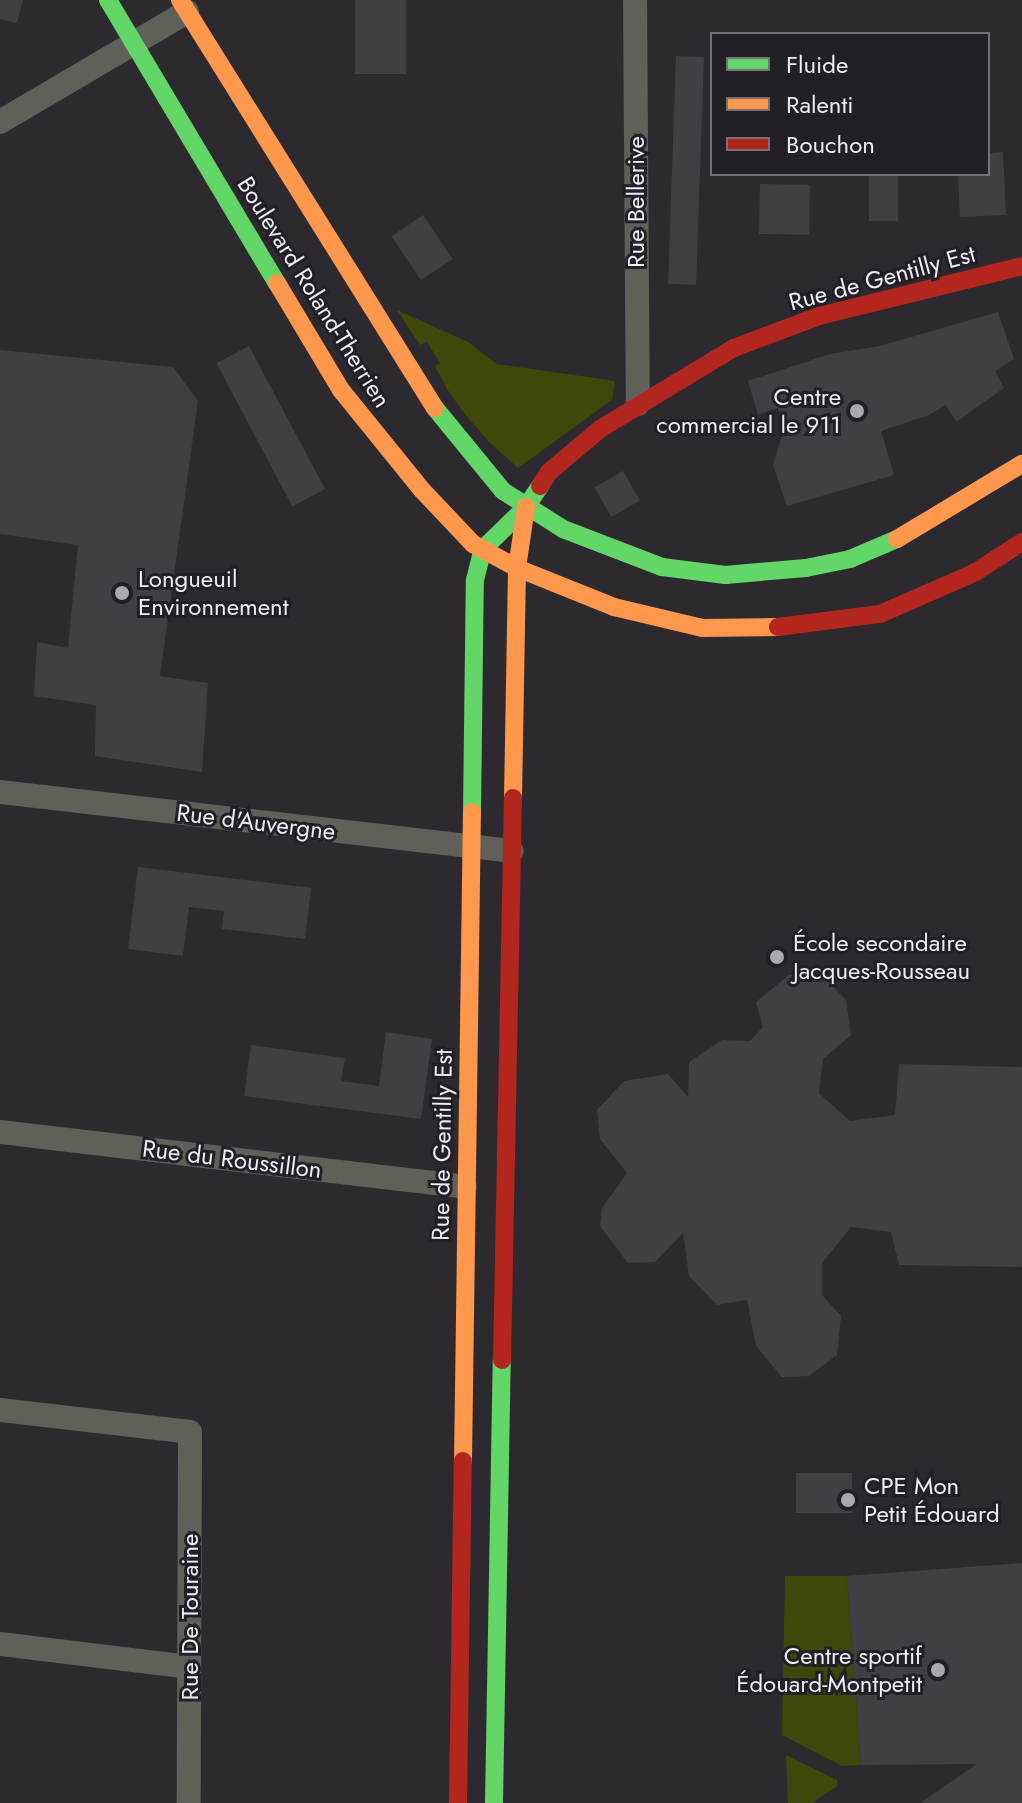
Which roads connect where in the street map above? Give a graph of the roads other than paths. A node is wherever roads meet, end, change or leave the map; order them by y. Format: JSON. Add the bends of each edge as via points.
{"nodes":[{"id":1,"x":108,"y":0,"type":"edge"},
{"id":2,"x":635,"y":0,"type":"edge"},
{"id":3,"x":183,"y":6,"type":"edge"},
{"id":4,"x":135,"y":42,"type":"junction"},
{"id":5,"x":0,"y":122,"type":"edge"},
{"id":6,"x":1022,"y":266,"type":"edge"},
{"id":7,"x":638,"y":404,"type":"junction"},
{"id":8,"x":1022,"y":464,"type":"edge"},
{"id":9,"x":526,"y":507,"type":"junction"},
{"id":10,"x":1022,"y":542,"type":"edge"},
{"id":11,"x":483,"y":549,"type":"junction"},
{"id":12,"x":517,"y":568,"type":"junction"},
{"id":13,"x":0,"y":792,"type":"edge"},
{"id":14,"x":471,"y":846,"type":"junction"},
{"id":15,"x":512,"y":851,"type":"junction"},
{"id":16,"x":0,"y":1132,"type":"edge"},
{"id":17,"x":465,"y":1187,"type":"junction"},
{"id":18,"x":0,"y":1410,"type":"edge"},
{"id":19,"x":0,"y":1644,"type":"edge"},
{"id":20,"x":189,"y":1667,"type":"junction"},
{"id":21,"x":189,"y":1803,"type":"edge"},
{"id":22,"x":458,"y":1803,"type":"edge"},
{"id":23,"x":494,"y":1803,"type":"edge"}],
"edges":[{"from":1,"to":4,"type":"street","name":"Boulevard Roland-Therrien"},
{"from":2,"to":7,"type":"street","name":"Rue Bellerive"},
{"from":3,"to":4,"type":"street"},
{"from":3,"to":9,"type":"street","name":"Boulevard Roland-Therrien","via":[[441,417],[503,491]]},
{"from":4,"to":5,"type":"street"},
{"from":4,"to":11,"type":"street","name":"Boulevard Roland-Therrien","via":[[341,390],[422,490]]},
{"from":6,"to":7,"type":"street","name":"Rue de Gentilly Est","via":[[819,316],[734,348]]},
{"from":7,"to":9,"type":"street","name":"Rue de Gentilly Est","via":[[549,472]]},
{"from":8,"to":9,"type":"street","name":"Boulevard Roland-Therrien","via":[[901,537],[850,559],[806,568],[725,575],[662,567],[605,547]]},
{"from":9,"to":11,"type":"street","name":"Rue de Gentilly Est"},
{"from":9,"to":12,"type":"street","name":"Rue de Gentilly Est"},
{"from":10,"to":12,"type":"street","name":"Boulevard Roland-Therrien","via":[[974,573],[880,614],[791,627],[703,628],[614,607]]},
{"from":11,"to":12,"type":"street","name":"Boulevard Roland-Therrien"},
{"from":11,"to":14,"type":"street","name":"Rue de Gentilly Est","via":[[475,580]]},
{"from":12,"to":15,"type":"street","name":"Rue de Gentilly Est"},
{"from":13,"to":14,"type":"street","name":"Rue d'Auvergne"},
{"from":14,"to":15,"type":"street","name":"Rue d'Auvergne"},
{"from":14,"to":17,"type":"street","name":"Rue de Gentilly Est"},
{"from":15,"to":23,"type":"street","name":"Rue de Gentilly Est"},
{"from":16,"to":17,"type":"street","name":"Rue du Roussillon"},
{"from":17,"to":22,"type":"street","name":"Rue de Gentilly Est"},
{"from":18,"to":20,"type":"street","name":"Rue De Touraine","via":[[190,1432]]},
{"from":19,"to":20,"type":"street"},
{"from":20,"to":21,"type":"street","name":"Rue De Touraine"}]}
